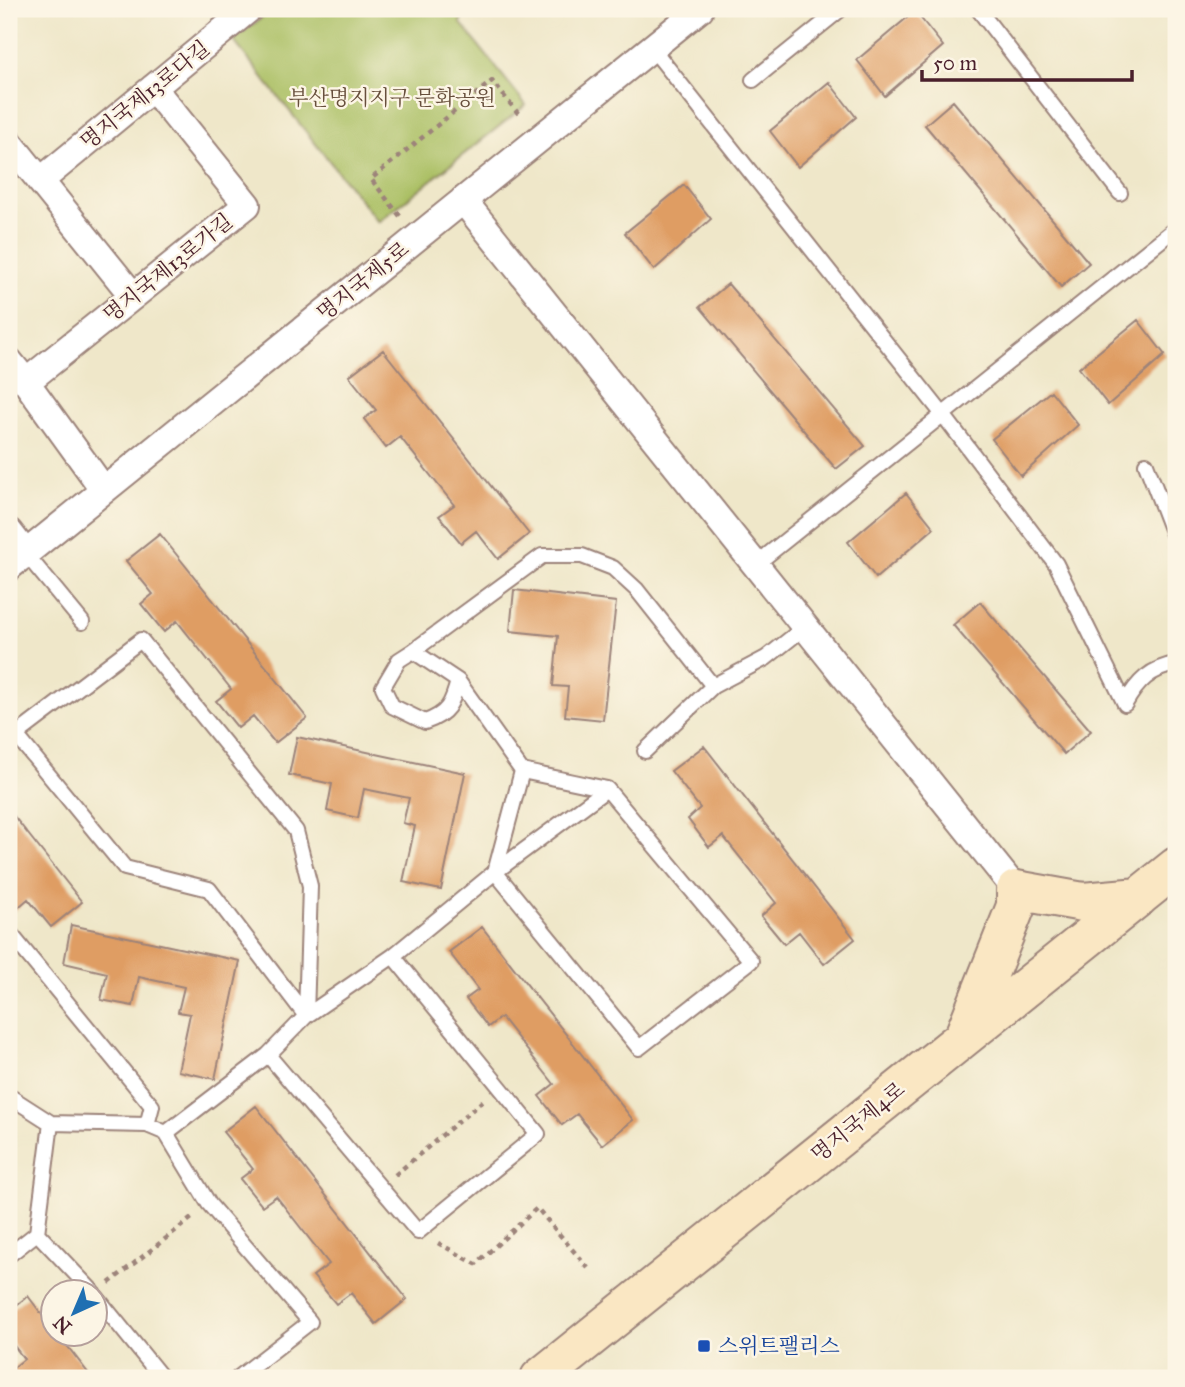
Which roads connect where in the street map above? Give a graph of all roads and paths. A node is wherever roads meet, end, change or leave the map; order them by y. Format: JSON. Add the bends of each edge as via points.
{"nodes":[{"id":1,"x":249,"y":9,"type":"edge"},
{"id":2,"x":700,"y":9,"type":"edge"},
{"id":3,"x":841,"y":9,"type":"edge"},
{"id":4,"x":978,"y":9,"type":"edge"},
{"id":5,"x":652,"y":48,"type":"junction"},
{"id":6,"x":753,"y":80,"type":"dead end"},
{"id":7,"x":153,"y":88,"type":"junction"},
{"id":8,"x":521,"y":117,"type":"dead end"},
{"id":9,"x":9,"y":142,"type":"edge"},
{"id":10,"x":40,"y":181,"type":"junction"},
{"id":11,"x":1120,"y":193,"type":"dead end"},
{"id":12,"x":463,"y":200,"type":"junction"},
{"id":13,"x":400,"y":216,"type":"dead end"},
{"id":14,"x":1176,"y":228,"type":"edge"},
{"id":15,"x":133,"y":296,"type":"junction"},
{"id":16,"x":9,"y":361,"type":"edge"},
{"id":17,"x":26,"y":382,"type":"junction"},
{"id":18,"x":944,"y":416,"type":"junction"},
{"id":19,"x":1146,"y":464,"type":"dead end"},
{"id":20,"x":104,"y":490,"type":"junction"},
{"id":21,"x":9,"y":532,"type":"edge"},
{"id":22,"x":1176,"y":542,"type":"edge"},
{"id":23,"x":18,"y":560,"type":"edge"},
{"id":24,"x":755,"y":565,"type":"junction"},
{"id":25,"x":82,"y":622,"type":"dead end"},
{"id":26,"x":805,"y":627,"type":"junction"},
{"id":27,"x":413,"y":651,"type":"junction"},
{"id":28,"x":1176,"y":664,"type":"edge"},
{"id":29,"x":458,"y":681,"type":"junction"},
{"id":30,"x":713,"y":686,"type":"junction"},
{"id":31,"x":645,"y":751,"type":"dead end"},
{"id":32,"x":522,"y":771,"type":"junction"},
{"id":33,"x":607,"y":789,"type":"junction"},
{"id":34,"x":1176,"y":867,"type":"edge"},
{"id":35,"x":495,"y":872,"type":"junction"},
{"id":36,"x":1016,"y":890,"type":"junction"},
{"id":37,"x":1139,"y":897,"type":"junction"},
{"id":38,"x":9,"y":932,"type":"edge"},
{"id":39,"x":393,"y":956,"type":"junction"},
{"id":40,"x":306,"y":1016,"type":"junction"},
{"id":41,"x":963,"y":1038,"type":"junction"},
{"id":42,"x":268,"y":1055,"type":"junction"},
{"id":43,"x":498,"y":1087,"type":"junction"},
{"id":44,"x":9,"y":1096,"type":"edge"},
{"id":45,"x":51,"y":1123,"type":"junction"},
{"id":46,"x":147,"y":1125,"type":"junction"},
{"id":47,"x":166,"y":1133,"type":"junction"},
{"id":48,"x":381,"y":1186,"type":"junction"},
{"id":49,"x":209,"y":1204,"type":"junction"},
{"id":50,"x":418,"y":1232,"type":"junction"},
{"id":51,"x":37,"y":1233,"type":"junction"},
{"id":52,"x":9,"y":1255,"type":"edge"},
{"id":53,"x":588,"y":1268,"type":"dead end"},
{"id":54,"x":79,"y":1278,"type":"edge"},
{"id":55,"x":108,"y":1283,"type":"edge"},
{"id":56,"x":108,"y":1311,"type":"edge"},
{"id":57,"x":162,"y":1378,"type":"edge"},
{"id":58,"x":238,"y":1378,"type":"edge"},
{"id":59,"x":540,"y":1378,"type":"edge"}],
"edges":[{"from":1,"to":7,"type":"street","name":"명지국제13로다길"},
{"from":2,"to":5,"type":"street","name":"명지국제5로"},
{"from":3,"to":6,"type":"lane"},
{"from":4,"to":11,"type":"lane"},
{"from":5,"to":12,"type":"street","name":"명지국제5로"},
{"from":5,"to":18,"type":"lane"},
{"from":7,"to":10,"type":"street","name":"명지국제13로다길"},
{"from":7,"to":15,"type":"street","name":"명지국제13로가길","via":[[247,205]]},
{"from":8,"to":13,"type":"path","via":[[492,81],[370,179]]},
{"from":9,"to":10,"type":"street"},
{"from":10,"to":15,"type":"street"},
{"from":12,"to":20,"type":"street","name":"명지국제5로"},
{"from":12,"to":24,"type":"street"},
{"from":14,"to":18,"type":"lane"},
{"from":15,"to":17,"type":"street","name":"명지국제13로가길"},
{"from":16,"to":17,"type":"street"},
{"from":17,"to":20,"type":"street"},
{"from":18,"to":24,"type":"lane"},
{"from":18,"to":28,"type":"lane","via":[[1056,564],[1125,704],[1135,685],[1159,667]]},
{"from":19,"to":22,"type":"lane"},
{"from":20,"to":23,"type":"street","name":"명지국제5로"},
{"from":21,"to":23,"type":"street"},
{"from":23,"to":25,"type":"lane"},
{"from":24,"to":26,"type":"street"},
{"from":26,"to":30,"type":"lane","via":[[766,658]]},
{"from":26,"to":36,"type":"street"},
{"from":27,"to":29,"type":"lane"},
{"from":27,"to":29,"type":"lane","via":[[399,660],[383,687],[392,706],[425,722],[442,716]]},
{"from":27,"to":30,"type":"lane","via":[[542,556],[582,556],[613,568],[637,590]]},
{"from":29,"to":32,"type":"lane"},
{"from":30,"to":31,"type":"lane"},
{"from":32,"to":33,"type":"lane"},
{"from":32,"to":35,"type":"lane"},
{"from":33,"to":35,"type":"lane"},
{"from":33,"to":35,"type":"lane","via":[[751,961],[639,1048]]},
{"from":34,"to":37,"type":"main road","name":"명지국제4로"},
{"from":35,"to":39,"type":"lane"},
{"from":36,"to":37,"type":"main road","via":[[1083,902]]},
{"from":36,"to":41,"type":"main road","via":[[1016,906]]},
{"from":37,"to":41,"type":"main road","name":"명지국제4로"},
{"from":38,"to":46,"type":"lane","via":[[152,1107]]},
{"from":39,"to":40,"type":"lane"},
{"from":39,"to":43,"type":"lane"},
{"from":40,"to":40,"type":"lane","via":[[209,889],[125,868],[16,735],[141,640],[296,831],[310,886]]},
{"from":40,"to":42,"type":"lane"},
{"from":41,"to":59,"type":"main road","name":"명지국제4로"},
{"from":42,"to":47,"type":"lane"},
{"from":42,"to":48,"type":"lane"},
{"from":43,"to":48,"type":"path"},
{"from":43,"to":50,"type":"lane","via":[[538,1135]]},
{"from":44,"to":45,"type":"lane"},
{"from":45,"to":46,"type":"lane"},
{"from":45,"to":51,"type":"lane"},
{"from":46,"to":47,"type":"lane"},
{"from":47,"to":49,"type":"lane"},
{"from":48,"to":50,"type":"lane"},
{"from":49,"to":55,"type":"path"},
{"from":49,"to":58,"type":"lane","via":[[310,1322]]},
{"from":50,"to":53,"type":"path","via":[[477,1264],[537,1208]]},
{"from":51,"to":52,"type":"lane"},
{"from":51,"to":54,"type":"lane"},
{"from":56,"to":57,"type":"lane"}]}
